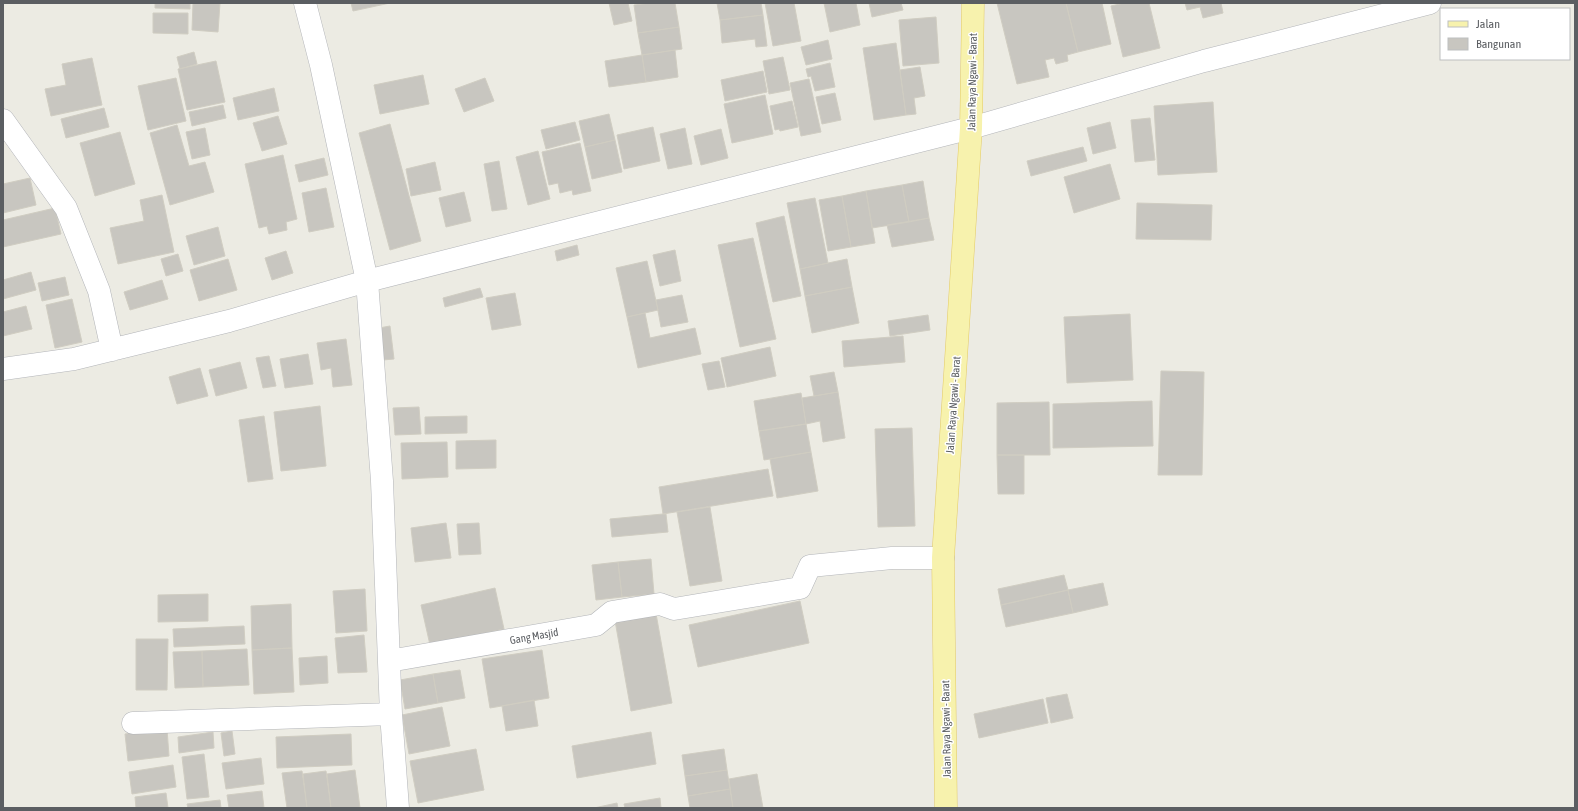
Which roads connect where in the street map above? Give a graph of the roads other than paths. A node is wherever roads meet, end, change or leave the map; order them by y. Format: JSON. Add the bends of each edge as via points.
{"nodes":[{"id":1,"x":306,"y":3,"type":"edge"},
{"id":2,"x":973,"y":3,"type":"edge"},
{"id":3,"x":1430,"y":3,"type":"edge"},
{"id":4,"x":3,"y":120,"type":"edge"},
{"id":5,"x":971,"y":128,"type":"junction"},
{"id":6,"x":366,"y":281,"type":"junction"},
{"id":7,"x":112,"y":350,"type":"junction"},
{"id":8,"x":3,"y":369,"type":"edge"},
{"id":9,"x":934,"y":558,"type":"junction"},
{"id":10,"x":389,"y":661,"type":"junction"},
{"id":11,"x":391,"y":714,"type":"junction"},
{"id":12,"x":133,"y":723,"type":"dead end"},
{"id":13,"x":398,"y":808,"type":"edge"},
{"id":14,"x":946,"y":808,"type":"edge"}],
"edges":[{"from":1,"to":6,"type":"street"},
{"from":2,"to":5,"type":"main road","name":"Jalan Raya Ngawi - Barat"},
{"from":3,"to":5,"type":"street","via":[[1204,61]]},
{"from":4,"to":7,"type":"street","via":[[66,208],[99,291]]},
{"from":5,"to":6,"type":"street"},
{"from":5,"to":9,"type":"main road","name":"Jalan Raya Ngawi - Barat"},
{"from":6,"to":7,"type":"street","via":[[229,321]]},
{"from":6,"to":10,"type":"street","via":[[382,481]]},
{"from":7,"to":8,"type":"street","via":[[74,359]]},
{"from":9,"to":10,"type":"street","name":"Gang Masjid","via":[[892,558],[810,566],[800,588],[674,609],[660,604],[612,612],[596,625]]},
{"from":9,"to":14,"type":"main road","name":"Jalan Raya Ngawi - Barat"},
{"from":10,"to":11,"type":"street"},
{"from":11,"to":12,"type":"street"},
{"from":11,"to":13,"type":"street"}]}
